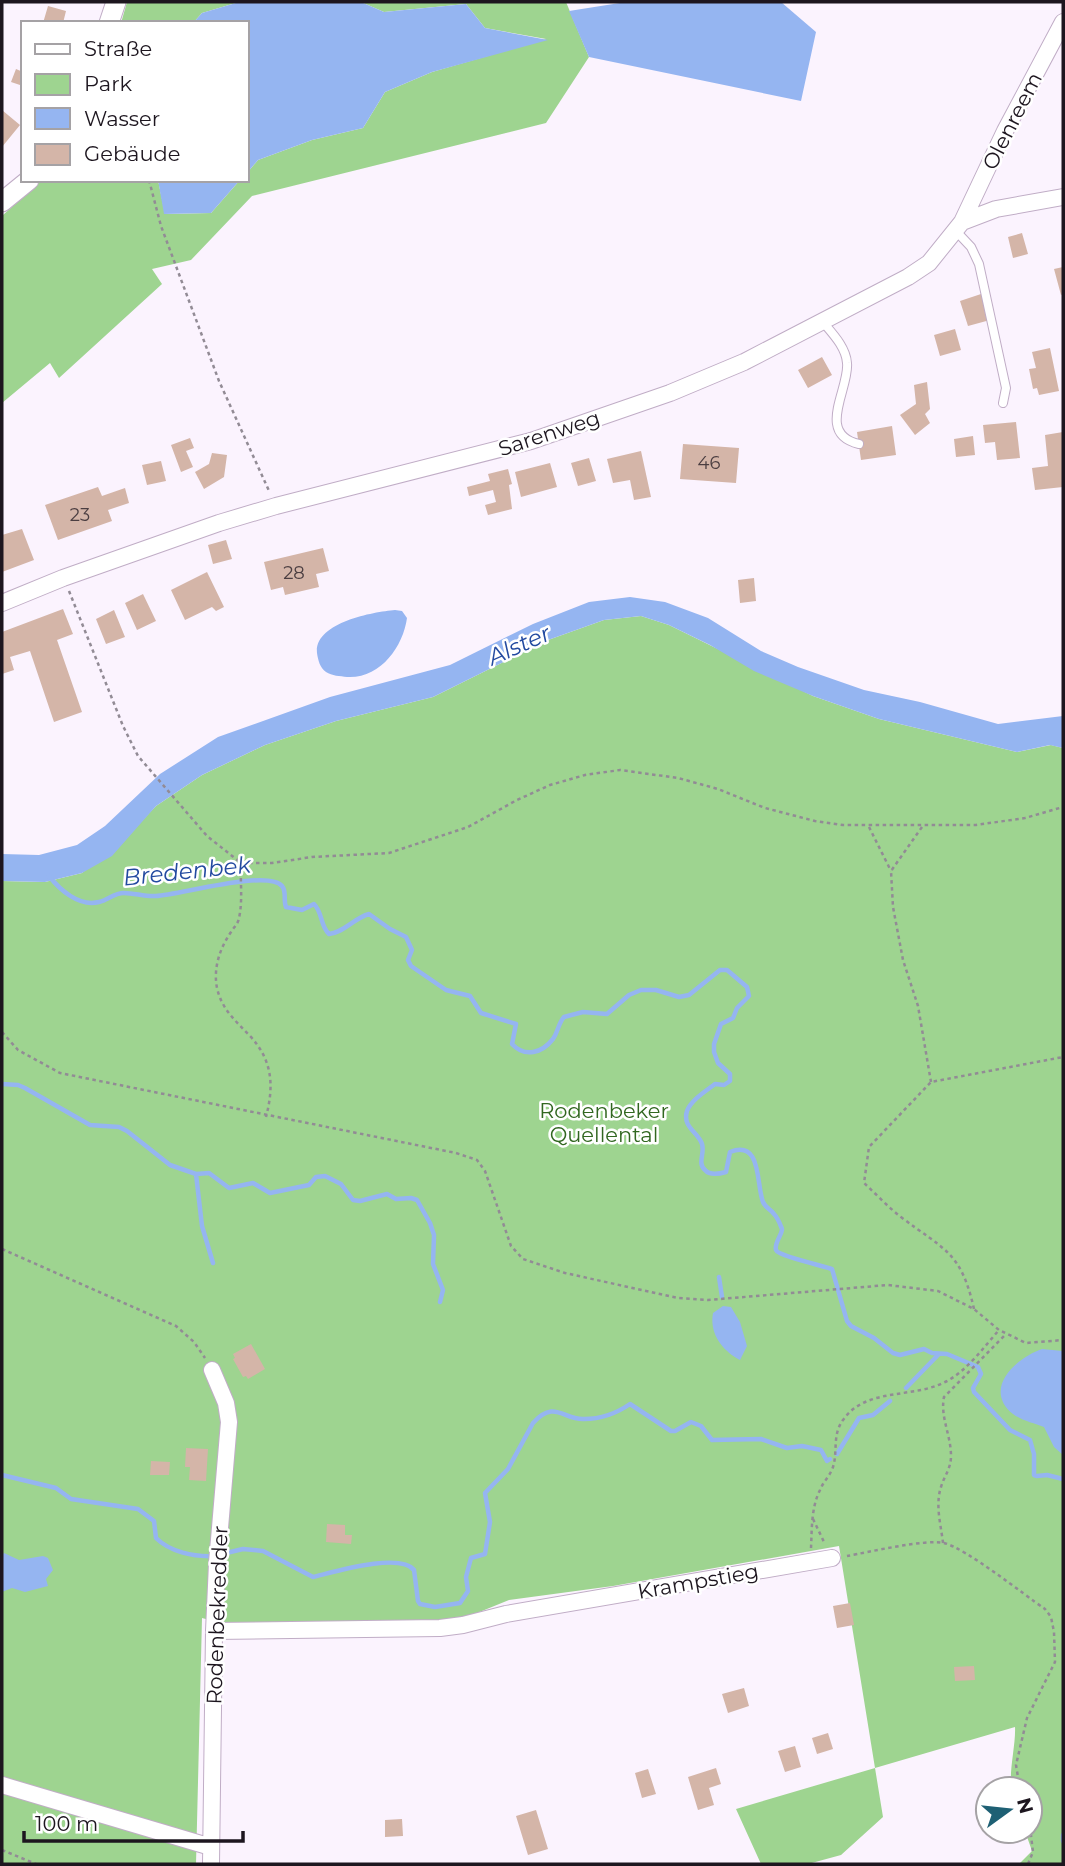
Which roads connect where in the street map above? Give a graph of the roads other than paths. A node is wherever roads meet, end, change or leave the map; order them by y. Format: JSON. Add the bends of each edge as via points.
{"nodes":[{"id":1,"x":116,"y":2,"type":"edge"},
{"id":2,"x":110,"y":21,"type":"edge"},
{"id":3,"x":1063,"y":22,"type":"edge"},
{"id":4,"x":27,"y":182,"type":"edge"},
{"id":5,"x":1063,"y":197,"type":"edge"},
{"id":6,"x":2,"y":202,"type":"edge"},
{"id":7,"x":958,"y":226,"type":"junction"},
{"id":8,"x":822,"y":321,"type":"junction"},
{"id":9,"x":1003,"y":403,"type":"dead end"},
{"id":10,"x":859,"y":444,"type":"dead end"},
{"id":11,"x":2,"y":603,"type":"edge"},
{"id":12,"x":212,"y":1370,"type":"road end"},
{"id":13,"x":832,"y":1558,"type":"road end"},
{"id":14,"x":214,"y":1631,"type":"junction"},
{"id":15,"x":2,"y":1785,"type":"edge"},
{"id":16,"x":211,"y":1847,"type":"junction"},
{"id":17,"x":211,"y":1864,"type":"edge"}],
"edges":[{"from":1,"to":2,"type":"street"},
{"from":3,"to":7,"type":"street","name":"Olenreem"},
{"from":4,"to":6,"type":"street"},
{"from":5,"to":7,"type":"street","via":[[996,209]]},
{"from":7,"to":8,"type":"street","name":"Sarenweg","via":[[929,263]]},
{"from":7,"to":9,"type":"lane","via":[[979,264],[1006,388]]},
{"from":8,"to":10,"type":"lane","via":[[848,362],[838,404],[839,427],[844,437]]},
{"from":8,"to":11,"type":"street","name":"Sarenweg","via":[[744,362],[670,393],[531,441],[219,523]]},
{"from":12,"to":14,"type":"street","name":"Rodenbekredder","via":[[229,1422]]},
{"from":13,"to":14,"type":"street","name":"Krampstieg","via":[[440,1628]]},
{"from":14,"to":16,"type":"street","name":"Rodenbekredder"},
{"from":15,"to":16,"type":"street"},
{"from":16,"to":17,"type":"street","name":"Rodenbekredder"}]}
